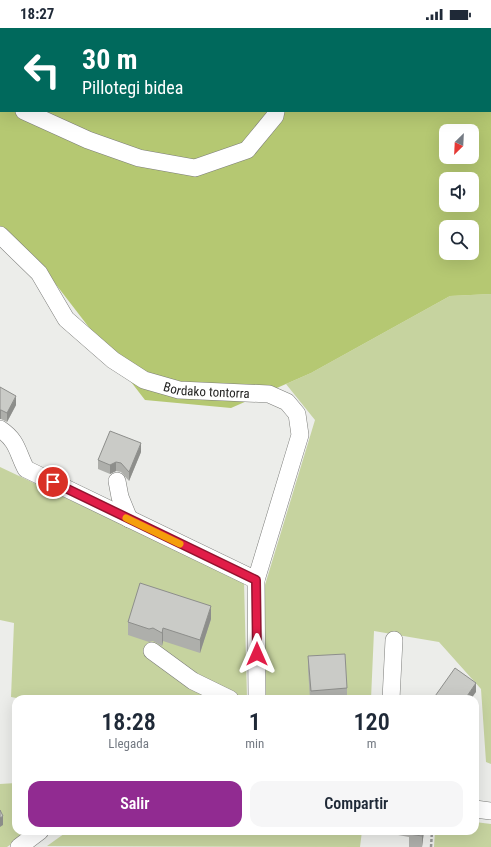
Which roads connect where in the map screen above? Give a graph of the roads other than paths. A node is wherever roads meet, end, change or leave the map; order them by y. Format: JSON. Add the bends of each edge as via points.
{"nodes":[{"id":1,"x":26,"y":112,"type":"edge"},
{"id":2,"x":276,"y":112,"type":"edge"},
{"id":3,"x":0,"y":235,"type":"edge"},
{"id":4,"x":0,"y":429,"type":"edge"},
{"id":5,"x":117,"y":481,"type":"dead end"},
{"id":6,"x":129,"y":519,"type":"junction"},
{"id":7,"x":256,"y":580,"type":"junction"},
{"id":8,"x":394,"y":640,"type":"dead end"},
{"id":9,"x":152,"y":651,"type":"dead end"},
{"id":10,"x":222,"y":695,"type":"edge"},
{"id":11,"x":257,"y":695,"type":"edge"},
{"id":12,"x":391,"y":695,"type":"edge"},
{"id":13,"x":479,"y":810,"type":"edge"},
{"id":14,"x":491,"y":811,"type":"edge"},
{"id":15,"x":35,"y":835,"type":"edge"},
{"id":16,"x":19,"y":847,"type":"edge"}],
"edges":[{"from":1,"to":2,"type":"street","via":[[88,140],[139,158],[195,168],[247,150]]},
{"from":3,"to":7,"type":"street","name":"Bordako tontorra","via":[[39,273],[66,319],[113,360],[144,380],[179,390],[269,394],[287,402],[297,414],[300,435]]},
{"from":4,"to":6,"type":"street","via":[[16,443],[26,469]]},
{"from":5,"to":6,"type":"street"},
{"from":6,"to":7,"type":"street"},
{"from":7,"to":11,"type":"street","name":"Bordako tontorra"},
{"from":8,"to":12,"type":"street"},
{"from":9,"to":10,"type":"street","via":[[193,681]]},
{"from":13,"to":14,"type":"street"},
{"from":15,"to":16,"type":"street"}]}
